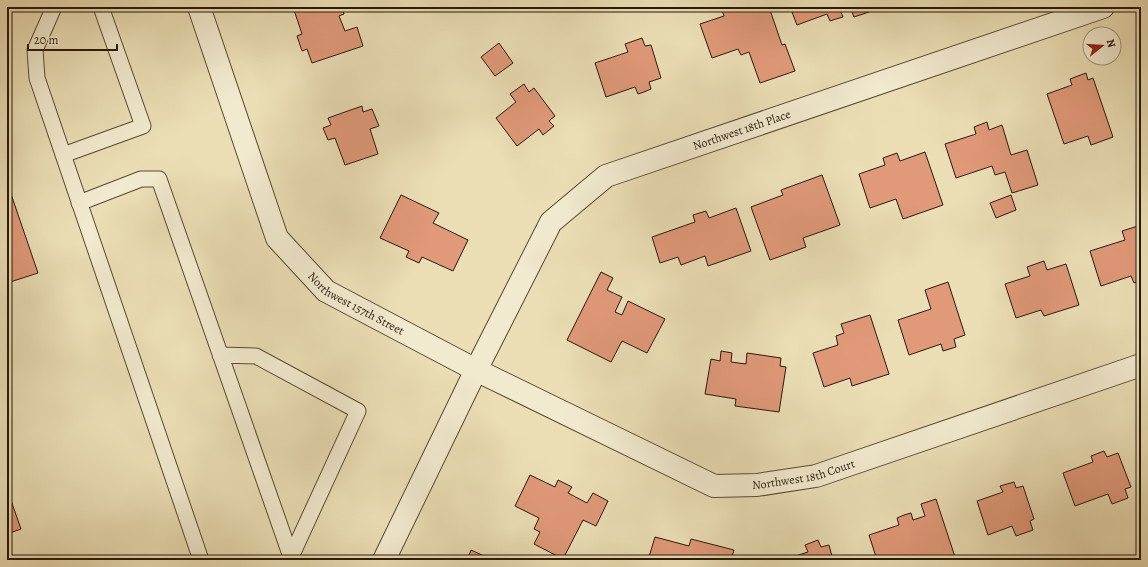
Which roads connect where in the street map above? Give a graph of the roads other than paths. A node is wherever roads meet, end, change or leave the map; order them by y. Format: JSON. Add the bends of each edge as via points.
{"nodes":[{"id":1,"x":54,"y":7,"type":"edge"},
{"id":2,"x":100,"y":7,"type":"edge"},
{"id":3,"x":199,"y":7,"type":"edge"},
{"id":4,"x":1103,"y":7,"type":"edge"},
{"id":5,"x":63,"y":155,"type":"junction"},
{"id":6,"x":79,"y":203,"type":"junction"},
{"id":7,"x":220,"y":355,"type":"junction"},
{"id":8,"x":1141,"y":364,"type":"edge"},
{"id":9,"x":476,"y":370,"type":"junction"},
{"id":10,"x":291,"y":558,"type":"edge"},
{"id":11,"x":201,"y":560,"type":"edge"},
{"id":12,"x":384,"y":560,"type":"edge"}],
"edges":[{"from":1,"to":5,"type":"lane","via":[[34,50],[37,78]]},
{"from":2,"to":5,"type":"lane","via":[[143,126]]},
{"from":3,"to":9,"type":"street","name":"Northwest 157th Street","via":[[277,238],[326,291]]},
{"from":4,"to":9,"type":"street","name":"Northwest 18th Place","via":[[606,176],[551,222]]},
{"from":5,"to":6,"type":"lane"},
{"from":6,"to":7,"type":"lane","via":[[141,178],[159,179]]},
{"from":6,"to":11,"type":"lane"},
{"from":7,"to":10,"type":"lane"},
{"from":7,"to":10,"type":"lane","via":[[256,356],[358,411]]},
{"from":8,"to":9,"type":"street","name":"Northwest 18th Court","via":[[816,476],[757,485],[714,486]]},
{"from":9,"to":12,"type":"street"}]}
